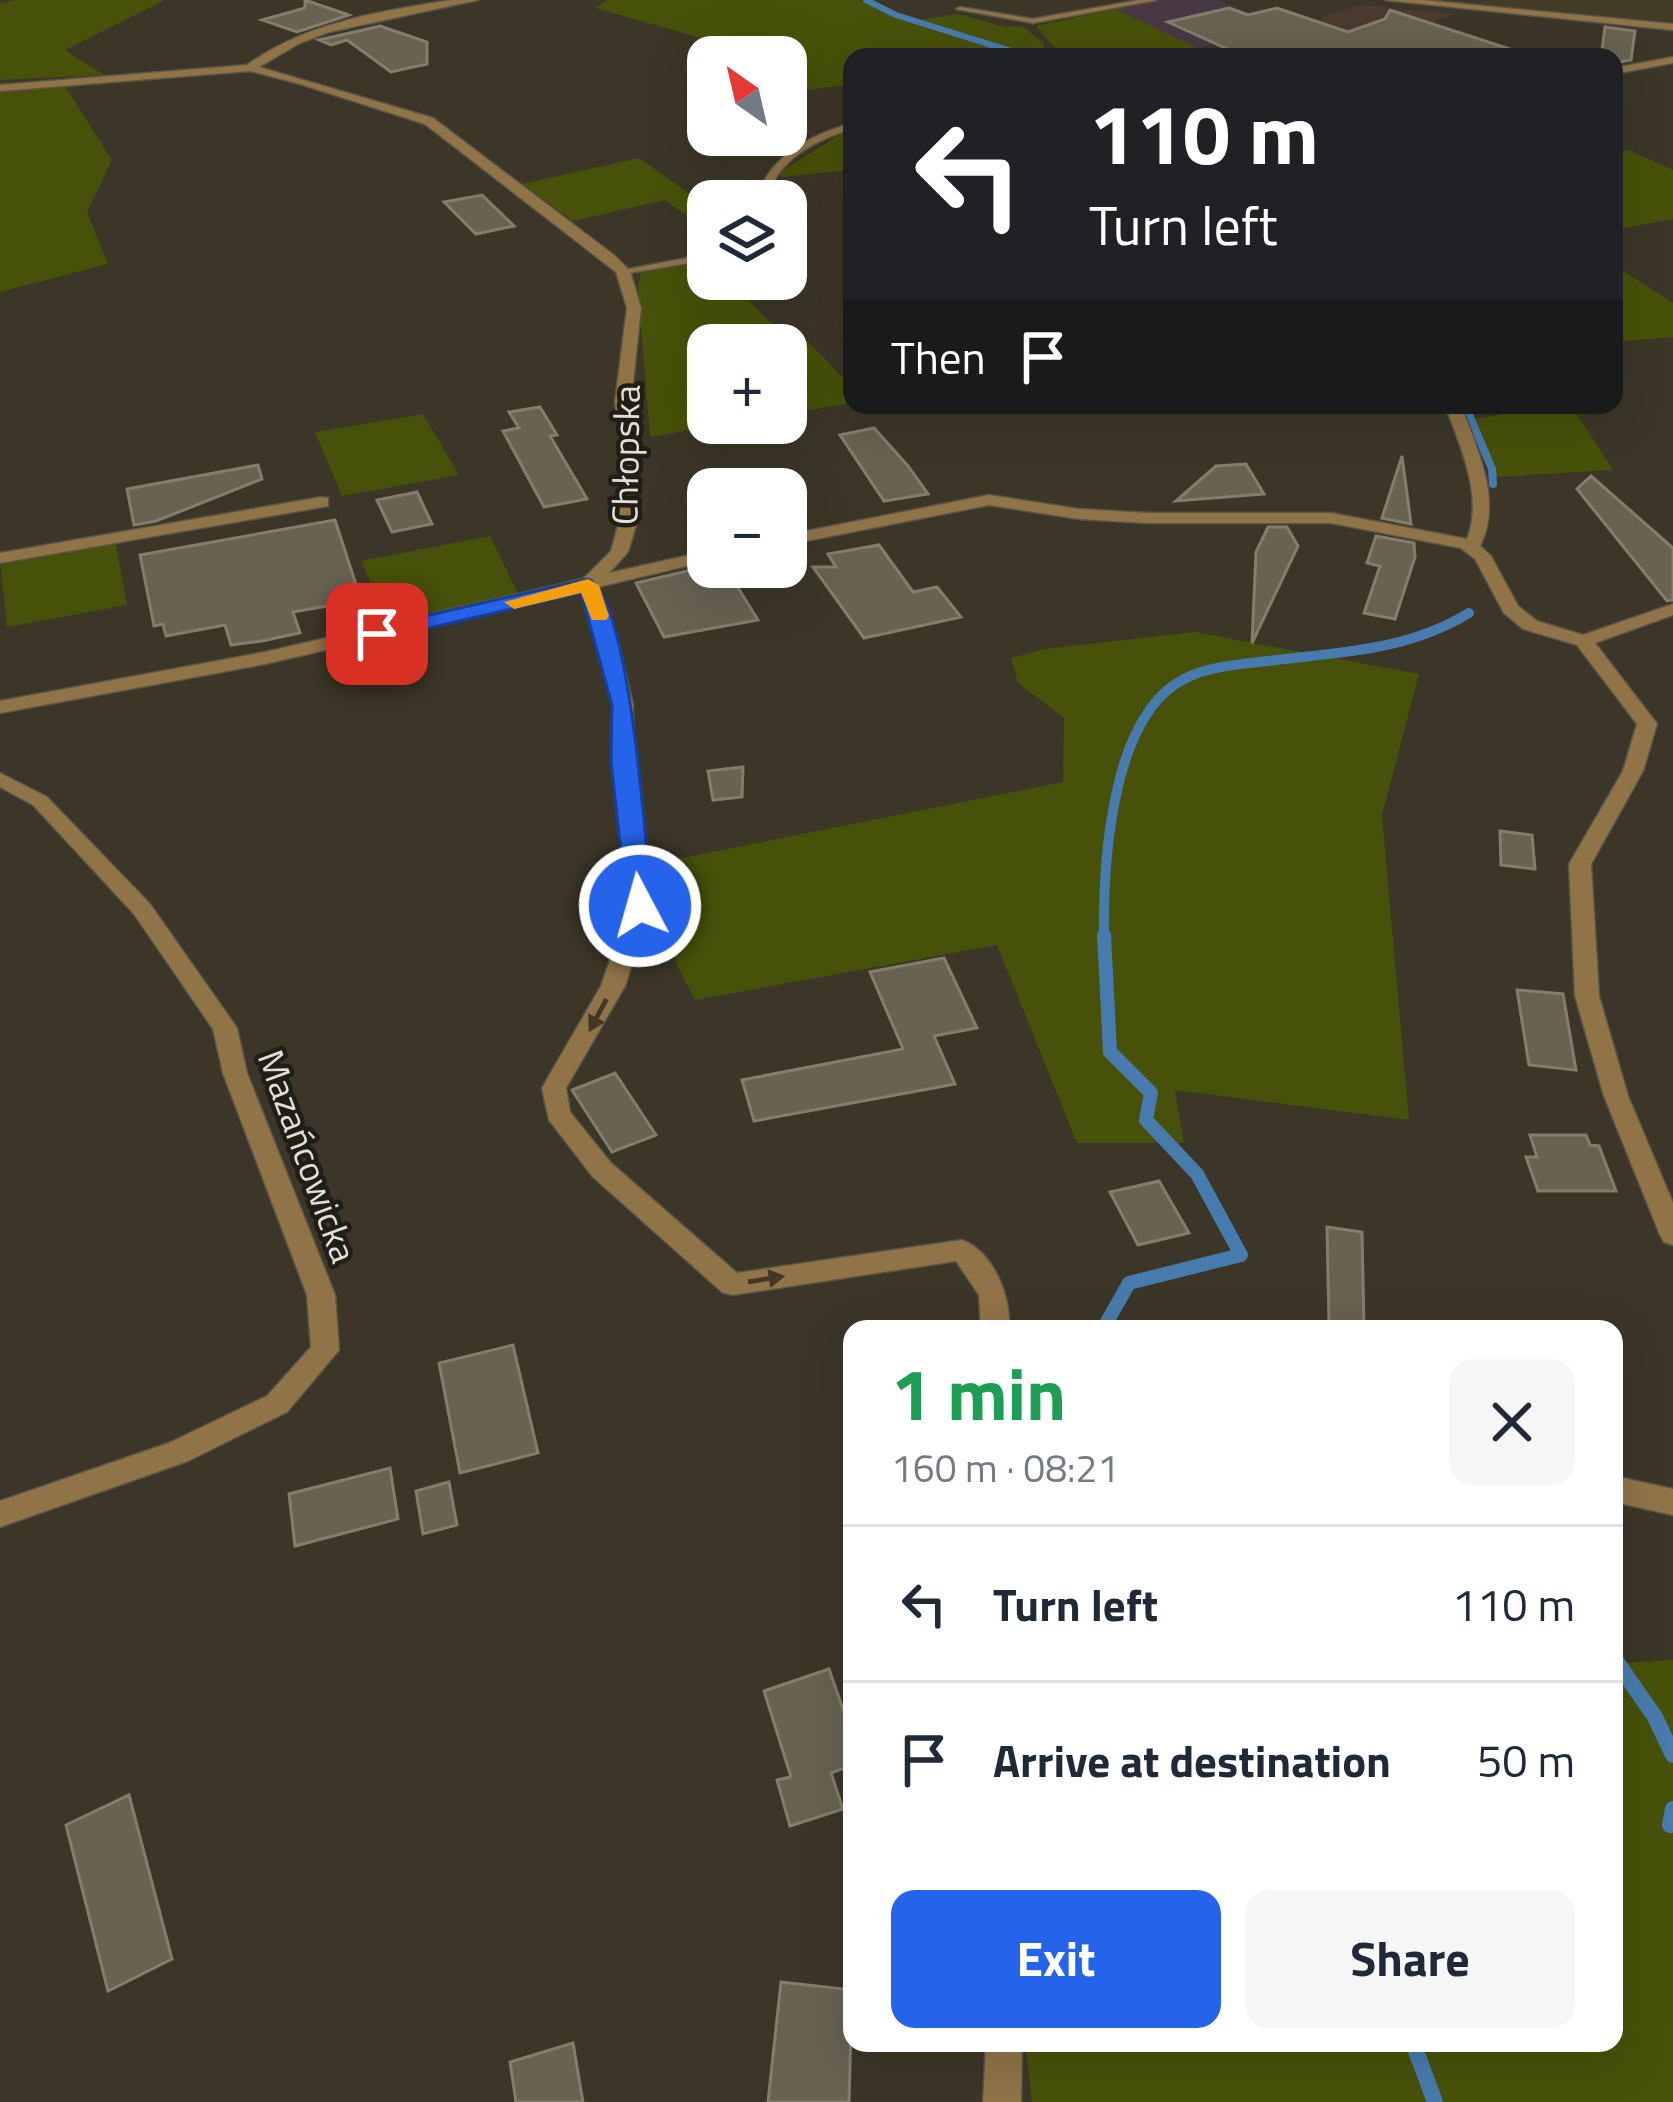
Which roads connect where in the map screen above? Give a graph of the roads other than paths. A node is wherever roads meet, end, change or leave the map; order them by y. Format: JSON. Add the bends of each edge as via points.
{"nodes":[{"id":1,"x":473,"y":0,"type":"edge"},
{"id":2,"x":1153,"y":0,"type":"edge"},
{"id":3,"x":1390,"y":0,"type":"edge"},
{"id":4,"x":960,"y":9,"type":"dead end"},
{"id":5,"x":1673,"y":27,"type":"edge"},
{"id":6,"x":1673,"y":60,"type":"edge"},
{"id":7,"x":250,"y":68,"type":"junction"},
{"id":8,"x":1623,"y":69,"type":"edge"},
{"id":9,"x":0,"y":88,"type":"edge"},
{"id":10,"x":843,"y":128,"type":"edge"},
{"id":11,"x":770,"y":180,"type":"edge"},
{"id":12,"x":687,"y":260,"type":"edge"},
{"id":13,"x":623,"y":271,"type":"junction"},
{"id":14,"x":1455,"y":414,"type":"edge"},
{"id":15,"x":322,"y":502,"type":"dead end"},
{"id":16,"x":807,"y":536,"type":"edge"},
{"id":17,"x":1471,"y":547,"type":"junction"},
{"id":18,"x":0,"y":558,"type":"edge"},
{"id":19,"x":687,"y":561,"type":"edge"},
{"id":20,"x":588,"y":585,"type":"junction"},
{"id":21,"x":1673,"y":609,"type":"edge"},
{"id":22,"x":1584,"y":641,"type":"junction"},
{"id":23,"x":0,"y":707,"type":"edge"},
{"id":24,"x":0,"y":779,"type":"edge"},
{"id":25,"x":1673,"y":1235,"type":"edge"},
{"id":26,"x":996,"y":1320,"type":"edge"},
{"id":27,"x":1623,"y":1491,"type":"edge"},
{"id":28,"x":1673,"y":1502,"type":"edge"},
{"id":29,"x":0,"y":1514,"type":"edge"},
{"id":30,"x":1004,"y":2052,"type":"edge"},
{"id":31,"x":1001,"y":2102,"type":"edge"}],
"edges":[{"from":1,"to":7,"type":"street","via":[[351,21]]},
{"from":2,"to":4,"type":"lane","via":[[1033,21]]},
{"from":3,"to":5,"type":"street"},
{"from":6,"to":8,"type":"lane"},
{"from":7,"to":9,"type":"street"},
{"from":7,"to":13,"type":"street","via":[[429,122]]},
{"from":10,"to":11,"type":"lane","via":[[776,165]]},
{"from":12,"to":13,"type":"lane"},
{"from":13,"to":20,"type":"street","name":"Chłopska","via":[[634,308],[623,402],[628,522],[619,552]]},
{"from":14,"to":17,"type":"street","via":[[1482,514]]},
{"from":15,"to":18,"type":"street"},
{"from":16,"to":17,"type":"street","via":[[989,500],[1147,518],[1331,518]]},
{"from":17,"to":22,"type":"street","via":[[1510,609],[1530,625]]},
{"from":19,"to":20,"type":"street"},
{"from":20,"to":23,"type":"street"},
{"from":20,"to":26,"type":"street","one_way":true,"via":[[623,705],[640,906],[613,986],[554,1088],[558,1114],[602,1170],[732,1285],[962,1250],[985,1275]]},
{"from":21,"to":22,"type":"street"},
{"from":22,"to":25,"type":"street","via":[[1647,724],[1634,771],[1580,864],[1581,886],[1587,995],[1616,1096]]},
{"from":24,"to":29,"type":"street","name":"Mazańcowicka","via":[[40,801],[142,909],[225,1028],[321,1295],[325,1350],[277,1404],[178,1452]]},
{"from":27,"to":28,"type":"street"},
{"from":30,"to":31,"type":"street"}]}
